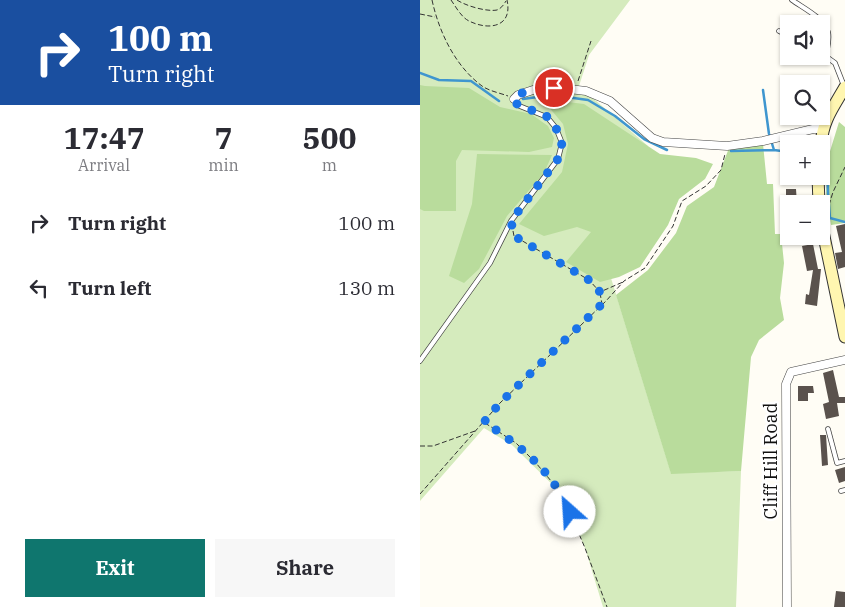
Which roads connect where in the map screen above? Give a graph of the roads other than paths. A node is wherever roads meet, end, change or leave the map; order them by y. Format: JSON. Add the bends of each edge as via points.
{"nodes":[{"id":1,"x":792,"y":0,"type":"edge"},
{"id":2,"x":812,"y":15,"type":"edge"},
{"id":3,"x":830,"y":59,"type":"edge"},
{"id":4,"x":845,"y":88,"type":"edge"},
{"id":5,"x":514,"y":98,"type":"joint"},
{"id":6,"x":822,"y":129,"type":"junction"},
{"id":7,"x":822,"y":135,"type":"edge"},
{"id":8,"x":826,"y":245,"type":"edge"},
{"id":9,"x":845,"y":337,"type":"edge"},
{"id":10,"x":845,"y":360,"type":"edge"},
{"id":11,"x":420,"y":361,"type":"edge"},
{"id":12,"x":828,"y":429,"type":"dead end"},
{"id":13,"x":845,"y":461,"type":"edge"},
{"id":14,"x":787,"y":607,"type":"edge"}],
"edges":[{"from":1,"to":2,"type":"lane"},
{"from":3,"to":4,"type":"lane","via":[[837,66]]},
{"from":4,"to":6,"type":"main road"},
{"from":5,"to":6,"type":"street","via":[[539,88],[586,91],[610,101],[652,138],[664,142],[727,146]]},
{"from":5,"to":11,"type":"lane","via":[[517,104],[548,117],[556,128],[562,143],[558,159],[511,221],[490,263]]},
{"from":6,"to":7,"type":"main road"},
{"from":8,"to":9,"type":"main road"},
{"from":10,"to":14,"type":"street","name":"Cliff Hill Road","via":[[791,372],[786,384]]},
{"from":12,"to":13,"type":"lane","via":[[837,463]]}]}
